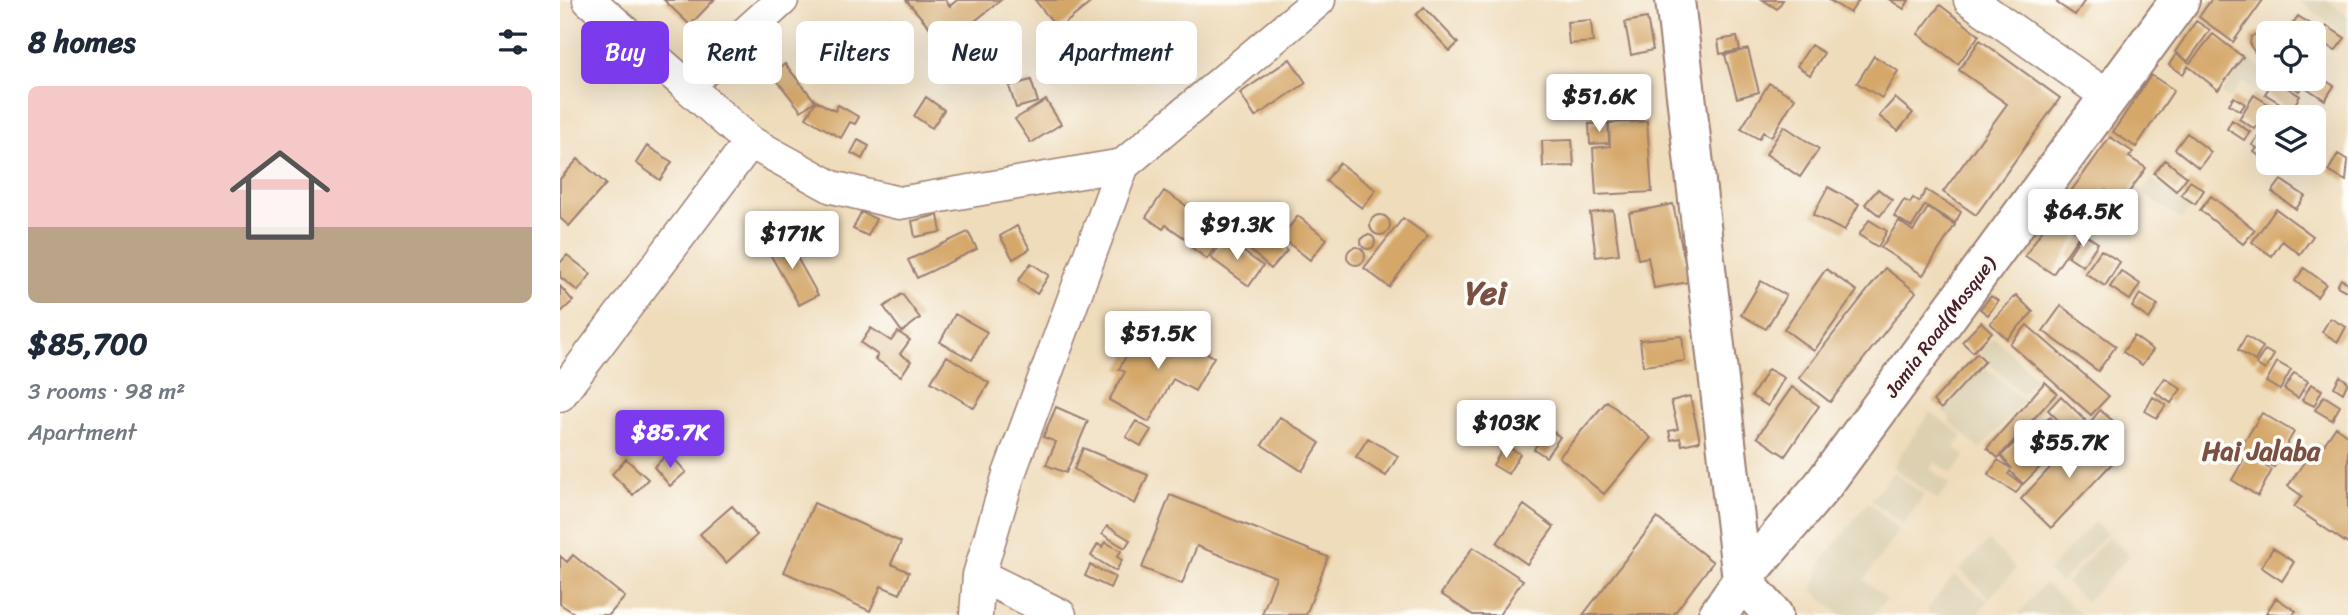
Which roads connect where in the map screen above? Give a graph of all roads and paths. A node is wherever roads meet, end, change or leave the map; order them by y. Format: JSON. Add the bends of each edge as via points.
{"nodes":[{"id":1,"x":589,"y":0,"type":"edge"},
{"id":2,"x":782,"y":0,"type":"edge"},
{"id":3,"x":1319,"y":0,"type":"edge"},
{"id":4,"x":1675,"y":0,"type":"edge"},
{"id":5,"x":1970,"y":0,"type":"edge"},
{"id":6,"x":2180,"y":0,"type":"edge"},
{"id":7,"x":687,"y":86,"type":"junction"},
{"id":8,"x":2109,"y":98,"type":"junction"},
{"id":9,"x":750,"y":142,"type":"junction"},
{"id":10,"x":1123,"y":166,"type":"junction"},
{"id":11,"x":560,"y":395,"type":"edge"},
{"id":12,"x":979,"y":575,"type":"junction"},
{"id":13,"x":1742,"y":580,"type":"junction"},
{"id":14,"x":975,"y":615,"type":"edge"},
{"id":15,"x":1060,"y":615,"type":"edge"},
{"id":16,"x":1718,"y":615,"type":"edge"},
{"id":17,"x":1773,"y":615,"type":"edge"}],
"edges":[{"from":1,"to":7,"type":"street"},
{"from":2,"to":7,"type":"street"},
{"from":3,"to":10,"type":"street"},
{"from":4,"to":13,"type":"street"},
{"from":5,"to":8,"type":"street"},
{"from":6,"to":8,"type":"street","name":"Jamia Road(Mosque)"},
{"from":7,"to":9,"type":"street"},
{"from":8,"to":13,"type":"street","name":"Jamia Road(Mosque)","via":[[1823,485]]},
{"from":9,"to":10,"type":"street","via":[[832,187],[899,203]]},
{"from":9,"to":11,"type":"street"},
{"from":10,"to":12,"type":"street","via":[[1009,474]]},
{"from":12,"to":14,"type":"street"},
{"from":12,"to":15,"type":"street"},
{"from":13,"to":16,"type":"street","name":"Jamia Road(Mosque)"},
{"from":13,"to":17,"type":"street"}]}
